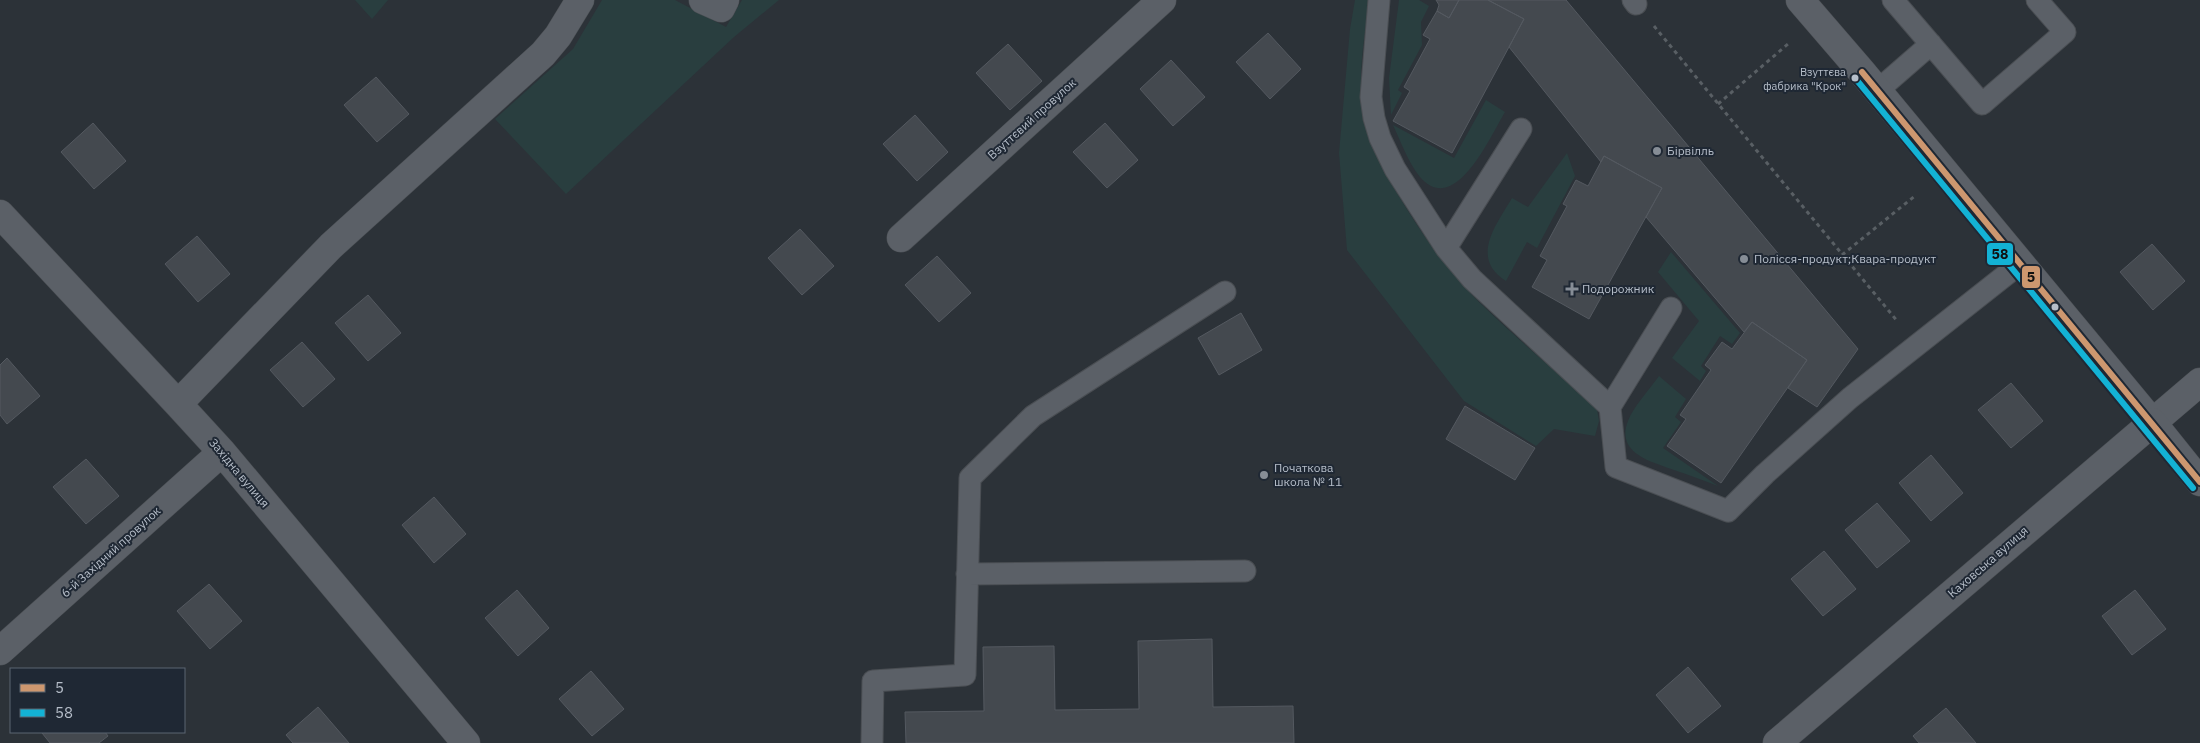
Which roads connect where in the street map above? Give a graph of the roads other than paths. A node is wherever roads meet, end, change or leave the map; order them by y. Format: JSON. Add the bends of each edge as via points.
{"nodes":[{"id":1,"x":580,"y":0,"type":"edge"},
{"id":2,"x":703,"y":0,"type":"edge"},
{"id":3,"x":725,"y":0,"type":"edge"},
{"id":4,"x":1162,"y":0,"type":"edge"},
{"id":5,"x":1379,"y":0,"type":"edge"},
{"id":6,"x":1800,"y":0,"type":"edge"},
{"id":7,"x":1893,"y":0,"type":"edge"},
{"id":8,"x":2037,"y":0,"type":"edge"},
{"id":9,"x":1931,"y":44,"type":"junction"},
{"id":10,"x":1877,"y":90,"type":"junction"},
{"id":11,"x":1522,"y":129,"type":"dead end"},
{"id":12,"x":0,"y":214,"type":"edge"},
{"id":13,"x":901,"y":238,"type":"dead end"},
{"id":14,"x":1446,"y":248,"type":"junction"},
{"id":15,"x":2021,"y":262,"type":"junction"},
{"id":16,"x":1225,"y":292,"type":"dead end"},
{"id":17,"x":1671,"y":308,"type":"dead end"},
{"id":18,"x":2200,"y":382,"type":"edge"},
{"id":19,"x":178,"y":404,"type":"junction"},
{"id":20,"x":1610,"y":407,"type":"junction"},
{"id":21,"x":2152,"y":422,"type":"junction"},
{"id":22,"x":222,"y":452,"type":"junction"},
{"id":23,"x":2200,"y":482,"type":"edge"},
{"id":24,"x":1245,"y":571,"type":"dead end"},
{"id":25,"x":967,"y":574,"type":"junction"},
{"id":26,"x":0,"y":651,"type":"edge"},
{"id":27,"x":466,"y":743,"type":"edge"},
{"id":28,"x":872,"y":743,"type":"edge"},
{"id":29,"x":1777,"y":743,"type":"edge"}],
"edges":[{"from":1,"to":19,"type":"street","via":[[558,36],[542,54],[331,246]]},
{"from":2,"to":3,"type":"street","via":[[721,8]]},
{"from":4,"to":13,"type":"street","name":"Взуттєвий провулок"},
{"from":5,"to":14,"type":"lane","via":[[1372,65],[1374,118],[1395,169]]},
{"from":6,"to":10,"type":"street"},
{"from":7,"to":9,"type":"lane"},
{"from":8,"to":9,"type":"lane","via":[[2065,32],[1982,104]]},
{"from":9,"to":10,"type":"lane"},
{"from":10,"to":15,"type":"street"},
{"from":11,"to":14,"type":"lane"},
{"from":12,"to":19,"type":"street","name":"Західна вулиця"},
{"from":14,"to":20,"type":"lane","via":[[1487,295]]},
{"from":15,"to":20,"type":"lane","via":[[1850,398],[1728,511],[1616,467]]},
{"from":15,"to":21,"type":"street"},
{"from":16,"to":25,"type":"lane","via":[[1033,416],[970,478]]},
{"from":17,"to":20,"type":"lane"},
{"from":18,"to":21,"type":"street","name":"Каховська вулиця"},
{"from":19,"to":22,"type":"street","name":"Західна вулиця"},
{"from":21,"to":23,"type":"street"},
{"from":21,"to":29,"type":"street","name":"Каховська вулиця"},
{"from":22,"to":26,"type":"street","name":"6-й Західний провулок"},
{"from":22,"to":27,"type":"street","name":"Західна вулиця"},
{"from":24,"to":25,"type":"lane"},
{"from":25,"to":28,"type":"lane","via":[[965,675],[873,681]]}]}
